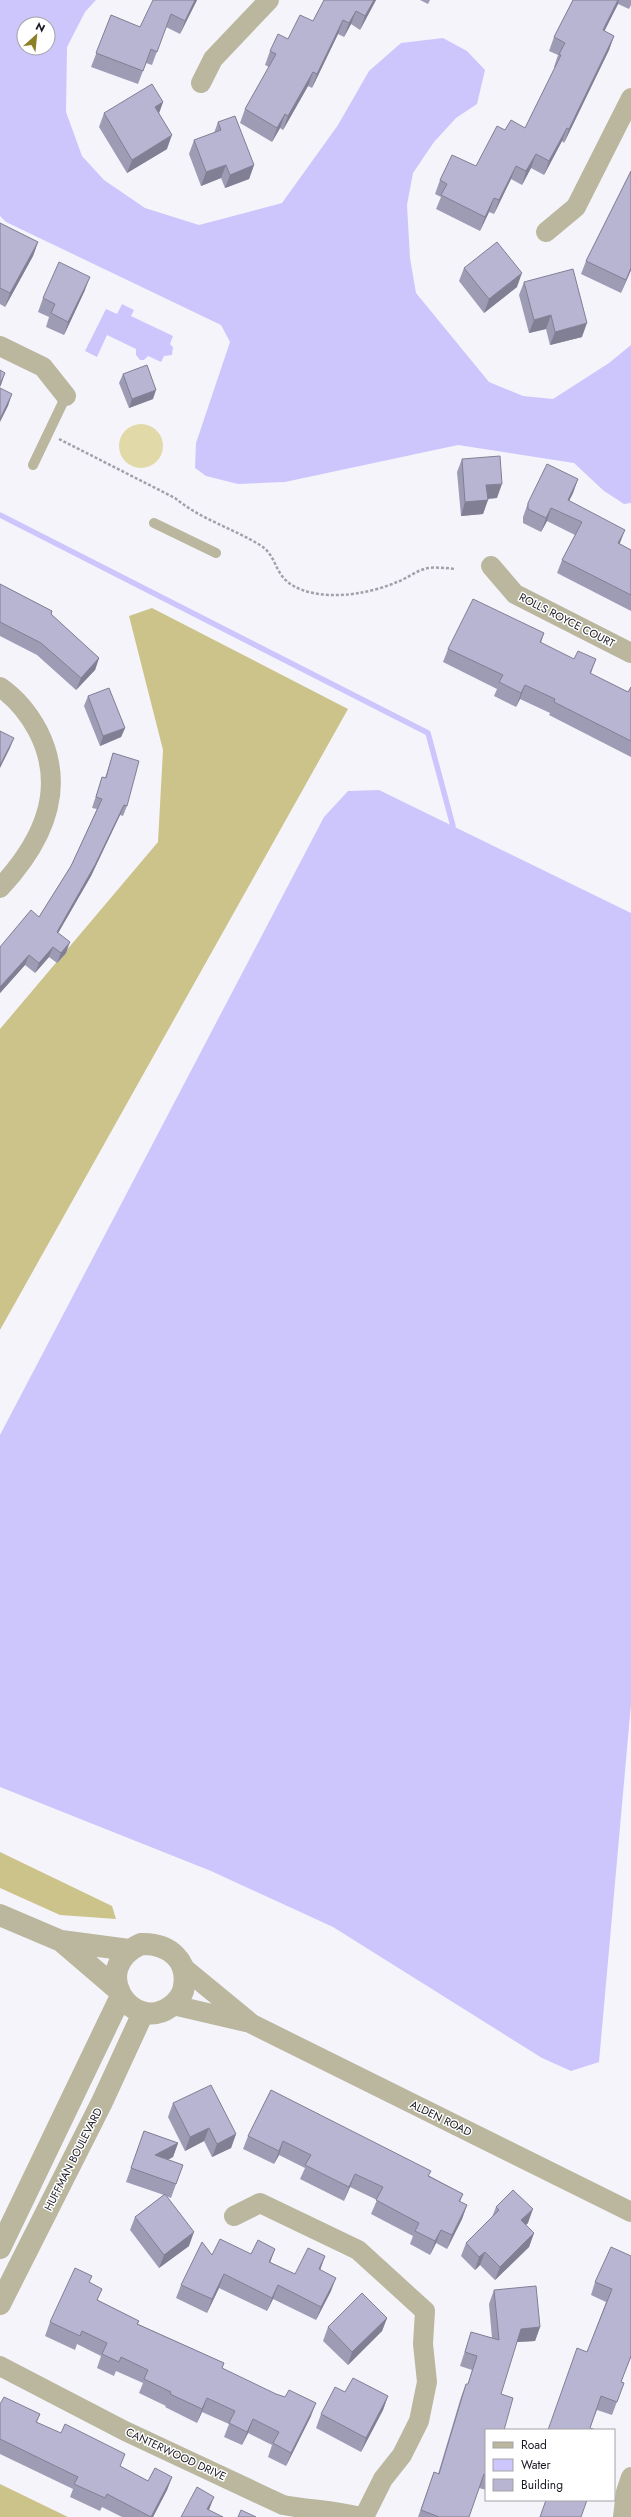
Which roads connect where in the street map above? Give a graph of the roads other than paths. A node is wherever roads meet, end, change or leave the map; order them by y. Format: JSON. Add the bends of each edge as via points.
{"nodes":[{"id":1,"x":269,"y":0,"type":"edge"},
{"id":2,"x":201,"y":83,"type":"dead end"},
{"id":3,"x":631,"y":98,"type":"edge"},
{"id":4,"x":546,"y":232,"type":"dead end"},
{"id":5,"x":0,"y":346,"type":"edge"},
{"id":6,"x":66,"y":396,"type":"joint"},
{"id":7,"x":33,"y":465,"type":"dead end"},
{"id":8,"x":154,"y":523,"type":"dead end"},
{"id":9,"x":216,"y":553,"type":"dead end"},
{"id":10,"x":491,"y":566,"type":"dead end"},
{"id":11,"x":631,"y":653,"type":"edge"},
{"id":12,"x":0,"y":687,"type":"edge"},
{"id":13,"x":0,"y":888,"type":"edge"},
{"id":14,"x":0,"y":1914,"type":"edge"},
{"id":15,"x":61,"y":1941,"type":"junction"},
{"id":16,"x":129,"y":1950,"type":"junction"},
{"id":17,"x":184,"y":1968,"type":"junction"},
{"id":18,"x":119,"y":1992,"type":"junction"},
{"id":19,"x":173,"y":2005,"type":"junction"},
{"id":20,"x":143,"y":2013,"type":"junction"},
{"id":21,"x":252,"y":2024,"type":"junction"},
{"id":22,"x":631,"y":2212,"type":"edge"},
{"id":23,"x":234,"y":2216,"type":"dead end"},
{"id":24,"x":0,"y":2248,"type":"edge"},
{"id":25,"x":0,"y":2304,"type":"edge"},
{"id":26,"x":0,"y":2366,"type":"edge"},
{"id":27,"x":631,"y":2477,"type":"edge"},
{"id":28,"x":360,"y":2517,"type":"edge"},
{"id":29,"x":364,"y":2517,"type":"edge"},
{"id":30,"x":623,"y":2517,"type":"edge"}],
"edges":[{"from":1,"to":2,"type":"street","via":[[213,59]]},
{"from":3,"to":4,"type":"street","via":[[576,206]]},
{"from":5,"to":6,"type":"street","via":[[43,367]]},
{"from":6,"to":7,"type":"lane"},
{"from":8,"to":9,"type":"lane"},
{"from":10,"to":11,"type":"street","name":"ROLLS ROYCE COURT","via":[[514,594]]},
{"from":12,"to":13,"type":"street","via":[[24,709],[45,746],[51,792],[48,810],[35,843]]},
{"from":14,"to":15,"type":"street"},
{"from":15,"to":16,"type":"street"},
{"from":15,"to":18,"type":"street"},
{"from":16,"to":17,"type":"street","via":[[141,1944],[167,1948],[178,1956]]},
{"from":16,"to":18,"type":"street","via":[[116,1968],[115,1980]]},
{"from":17,"to":19,"type":"street","via":[[182,1994]]},
{"from":17,"to":21,"type":"street","name":"ALDEN ROAD"},
{"from":18,"to":20,"type":"street","via":[[133,2008]]},
{"from":18,"to":24,"type":"street"},
{"from":19,"to":20,"type":"street","via":[[161,2013]]},
{"from":19,"to":21,"type":"street","name":"ALDEN ROAD"},
{"from":20,"to":25,"type":"street","name":"HUFFMAN BOULEVARD","via":[[102,2102]]},
{"from":21,"to":22,"type":"street","name":"ALDEN ROAD"},
{"from":23,"to":29,"type":"street","via":[[260,2203],[358,2250],[425,2311],[423,2344],[427,2382],[419,2421],[402,2454],[383,2479]]},
{"from":26,"to":28,"type":"street","name":"CANTERWOOD DRIVE","via":[[125,2431],[283,2505],[306,2510],[336,2511]]},
{"from":27,"to":30,"type":"street"}]}
